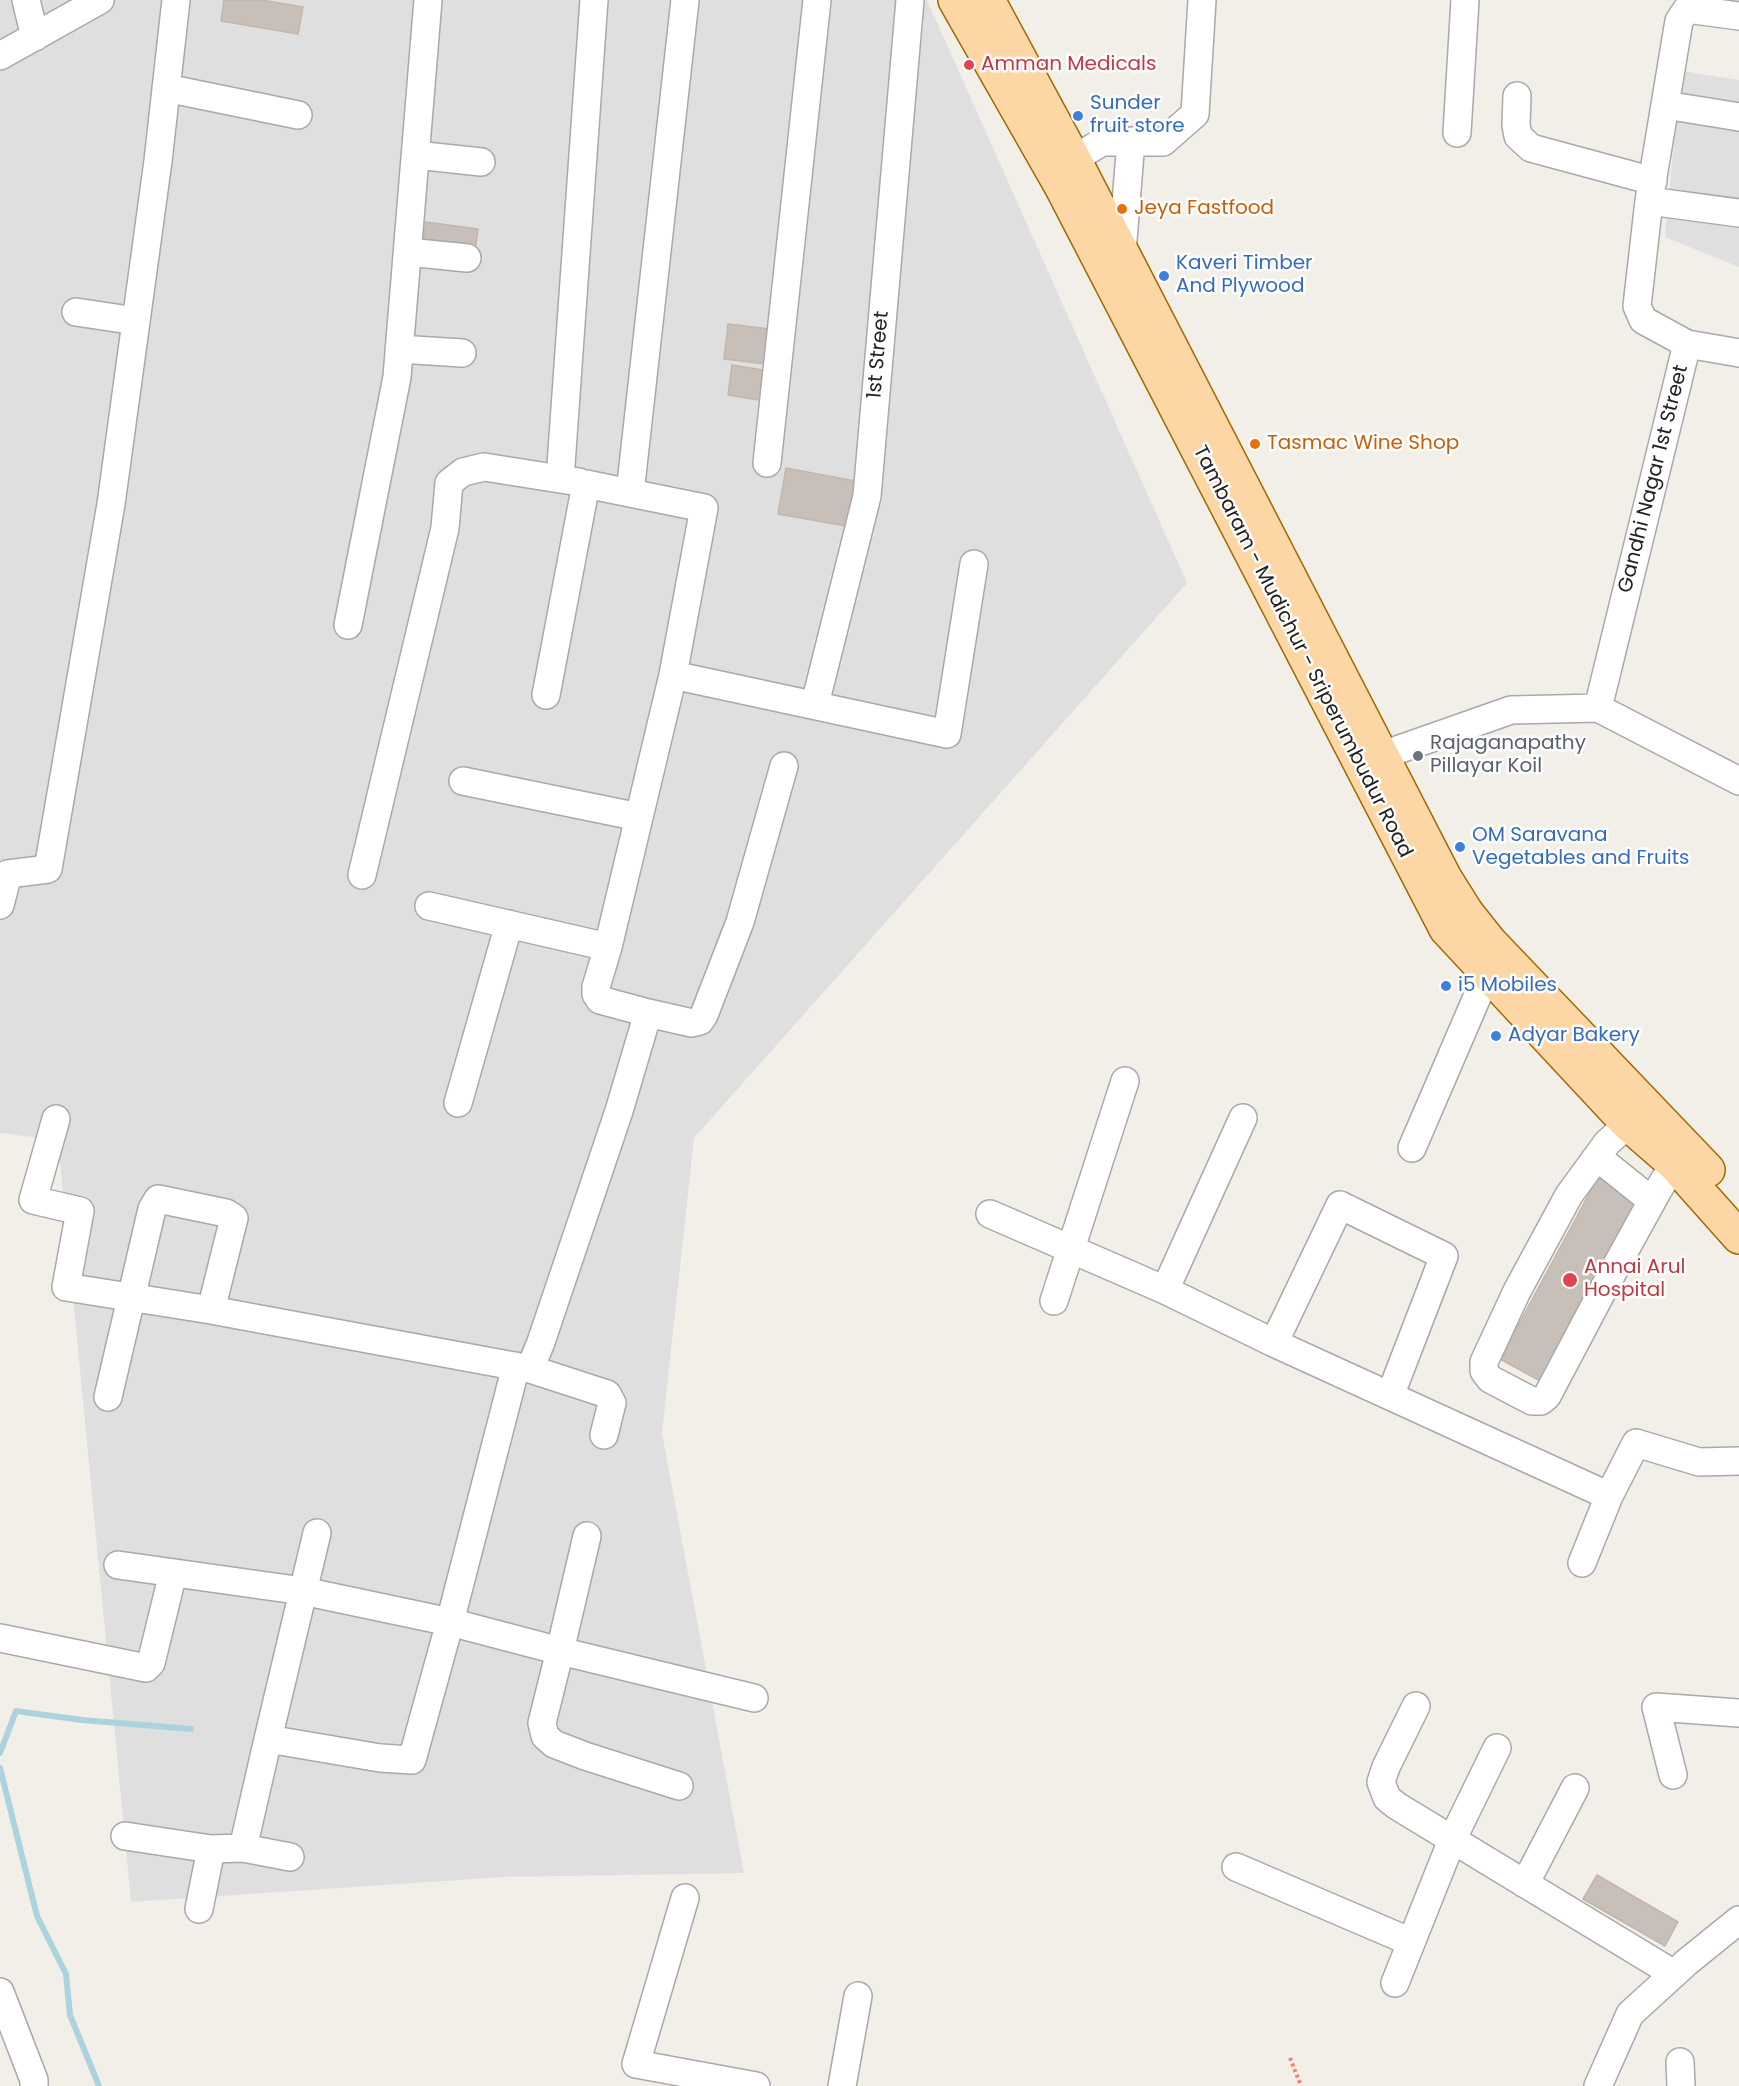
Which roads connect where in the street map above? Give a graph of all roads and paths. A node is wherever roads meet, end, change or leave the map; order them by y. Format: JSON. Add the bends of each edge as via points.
{"nodes":[{"id":1,"x":26,"y":0,"type":"edge"},
{"id":2,"x":100,"y":0,"type":"edge"},
{"id":3,"x":176,"y":0,"type":"edge"},
{"id":4,"x":428,"y":0,"type":"edge"},
{"id":5,"x":594,"y":0,"type":"edge"},
{"id":6,"x":685,"y":0,"type":"edge"},
{"id":7,"x":817,"y":0,"type":"edge"},
{"id":8,"x":910,"y":0,"type":"edge"},
{"id":9,"x":955,"y":0,"type":"edge"},
{"id":10,"x":988,"y":0,"type":"edge"},
{"id":11,"x":1202,"y":0,"type":"edge"},
{"id":12,"x":1466,"y":0,"type":"edge"},
{"id":13,"x":1739,"y":16,"type":"edge"},
{"id":14,"x":35,"y":37,"type":"junction"},
{"id":15,"x":0,"y":56,"type":"edge"},
{"id":16,"x":166,"y":88,"type":"junction"},
{"id":17,"x":1517,"y":96,"type":"dead end"},
{"id":18,"x":1665,"y":105,"type":"junction"},
{"id":19,"x":298,"y":114,"type":"dead end"},
{"id":20,"x":1739,"y":117,"type":"edge"},
{"id":21,"x":1457,"y":133,"type":"dead end"},
{"id":22,"x":1131,"y":141,"type":"junction"},
{"id":23,"x":416,"y":155,"type":"junction"},
{"id":24,"x":1074,"y":159,"type":"junction"},
{"id":25,"x":481,"y":162,"type":"dead end"},
{"id":26,"x":1651,"y":191,"type":"junction"},
{"id":27,"x":1739,"y":213,"type":"edge"},
{"id":28,"x":408,"y":252,"type":"junction"},
{"id":29,"x":1122,"y":252,"type":"junction"},
{"id":30,"x":467,"y":258,"type":"dead end"},
{"id":31,"x":76,"y":312,"type":"dead end"},
{"id":32,"x":136,"y":321,"type":"junction"},
{"id":33,"x":1687,"y":344,"type":"junction"},
{"id":34,"x":399,"y":349,"type":"junction"},
{"id":35,"x":462,"y":352,"type":"dead end"},
{"id":36,"x":1739,"y":353,"type":"edge"},
{"id":37,"x":767,"y":464,"type":"dead end"},
{"id":38,"x":573,"y":481,"type":"junction"},
{"id":39,"x":630,"y":493,"type":"junction"},
{"id":40,"x":974,"y":564,"type":"dead end"},
{"id":41,"x":348,"y":625,"type":"dead end"},
{"id":42,"x":673,"y":675,"type":"junction"},
{"id":43,"x":546,"y":695,"type":"dead end"},
{"id":44,"x":814,"y":704,"type":"junction"},
{"id":45,"x":1598,"y":708,"type":"junction"},
{"id":46,"x":1372,"y":761,"type":"junction"},
{"id":47,"x":784,"y":766,"type":"dead end"},
{"id":48,"x":464,"y":781,"type":"dead end"},
{"id":49,"x":1739,"y":781,"type":"edge"},
{"id":50,"x":639,"y":817,"type":"junction"},
{"id":51,"x":362,"y":875,"type":"dead end"},
{"id":52,"x":0,"y":904,"type":"edge"},
{"id":53,"x":429,"y":906,"type":"dead end"},
{"id":54,"x":509,"y":924,"type":"junction"},
{"id":55,"x":608,"y":947,"type":"junction"},
{"id":56,"x":1487,"y":974,"type":"junction"},
{"id":57,"x":648,"y":1013,"type":"junction"},
{"id":58,"x":1125,"y":1081,"type":"dead end"},
{"id":59,"x":458,"y":1103,"type":"dead end"},
{"id":60,"x":1243,"y":1118,"type":"dead end"},
{"id":61,"x":56,"y":1119,"type":"dead end"},
{"id":62,"x":1628,"y":1124,"type":"junction"},
{"id":63,"x":1412,"y":1148,"type":"dead end"},
{"id":64,"x":1597,"y":1157,"type":"junction"},
{"id":65,"x":1674,"y":1164,"type":"junction"},
{"id":66,"x":1652,"y":1201,"type":"junction"},
{"id":67,"x":1739,"y":1205,"type":"edge"},
{"id":68,"x":990,"y":1214,"type":"dead end"},
{"id":69,"x":1739,"y":1237,"type":"edge"},
{"id":70,"x":1071,"y":1248,"type":"junction"},
{"id":71,"x":1165,"y":1290,"type":"junction"},
{"id":72,"x":131,"y":1298,"type":"junction"},
{"id":73,"x":1054,"y":1301,"type":"dead end"},
{"id":74,"x":212,"y":1310,"type":"junction"},
{"id":75,"x":1274,"y":1343,"type":"junction"},
{"id":76,"x":523,"y":1368,"type":"junction"},
{"id":77,"x":1390,"y":1396,"type":"junction"},
{"id":78,"x":108,"y":1397,"type":"dead end"},
{"id":79,"x":604,"y":1435,"type":"dead end"},
{"id":80,"x":1739,"y":1461,"type":"edge"},
{"id":81,"x":1609,"y":1496,"type":"junction"},
{"id":82,"x":317,"y":1533,"type":"dead end"},
{"id":83,"x":587,"y":1536,"type":"dead end"},
{"id":84,"x":1582,"y":1563,"type":"dead end"},
{"id":85,"x":118,"y":1565,"type":"dead end"},
{"id":86,"x":173,"y":1573,"type":"junction"},
{"id":87,"x":303,"y":1591,"type":"junction"},
{"id":88,"x":450,"y":1622,"type":"junction"},
{"id":89,"x":0,"y":1638,"type":"edge"},
{"id":90,"x":560,"y":1651,"type":"junction"},
{"id":91,"x":754,"y":1698,"type":"dead end"},
{"id":92,"x":1416,"y":1706,"type":"dead end"},
{"id":93,"x":1739,"y":1713,"type":"edge"},
{"id":94,"x":268,"y":1738,"type":"junction"},
{"id":95,"x":1497,"y":1748,"type":"dead end"},
{"id":96,"x":1673,"y":1775,"type":"dead end"},
{"id":97,"x":679,"y":1786,"type":"dead end"},
{"id":98,"x":1575,"y":1788,"type":"dead end"},
{"id":99,"x":125,"y":1836,"type":"dead end"},
{"id":100,"x":1452,"y":1840,"type":"junction"},
{"id":101,"x":243,"y":1848,"type":"junction"},
{"id":102,"x":211,"y":1849,"type":"junction"},
{"id":103,"x":290,"y":1857,"type":"dead end"},
{"id":104,"x":1236,"y":1868,"type":"dead end"},
{"id":105,"x":1526,"y":1884,"type":"junction"},
{"id":106,"x":685,"y":1898,"type":"dead end"},
{"id":107,"x":199,"y":1909,"type":"dead end"},
{"id":108,"x":1739,"y":1920,"type":"edge"},
{"id":109,"x":1411,"y":1942,"type":"junction"},
{"id":110,"x":1674,"y":1974,"type":"junction"},
{"id":111,"x":1395,"y":1983,"type":"dead end"},
{"id":112,"x":0,"y":1992,"type":"edge"},
{"id":113,"x":858,"y":1996,"type":"dead end"},
{"id":114,"x":1290,"y":2058,"type":"dead end"},
{"id":115,"x":34,"y":2086,"type":"edge"},
{"id":116,"x":756,"y":2086,"type":"edge"},
{"id":117,"x":842,"y":2086,"type":"edge"},
{"id":118,"x":1301,"y":2086,"type":"edge"},
{"id":119,"x":1598,"y":2086,"type":"edge"}],
"edges":[{"from":1,"to":14,"type":"street"},
{"from":2,"to":14,"type":"street"},
{"from":3,"to":16,"type":"street"},
{"from":4,"to":23,"type":"street"},
{"from":5,"to":38,"type":"street"},
{"from":6,"to":39,"type":"street"},
{"from":7,"to":37,"type":"street"},
{"from":8,"to":44,"type":"street","name":"1st Street","via":[[867,496]]},
{"from":9,"to":46,"type":"main road","name":"Tambaram - Mudichur - Sriperumbudur Road","via":[[1061,186]]},
{"from":10,"to":24,"type":"main road","name":"Tambaram - Mudichur - Sriperumbudur Road"},
{"from":11,"to":22,"type":"street","via":[[1195,114],[1163,142]]},
{"from":12,"to":21,"type":"street"},
{"from":13,"to":18,"type":"street","name":"Gandhi Nagar 1st Street","via":[[1687,9],[1678,21]]},
{"from":14,"to":15,"type":"street"},
{"from":16,"to":19,"type":"street"},
{"from":16,"to":32,"type":"street"},
{"from":17,"to":26,"type":"street","via":[[1518,136],[1531,148]]},
{"from":18,"to":20,"type":"street"},
{"from":18,"to":26,"type":"street","name":"Gandhi Nagar 1st Street"},
{"from":22,"to":24,"type":"street","via":[[1102,142]]},
{"from":22,"to":29,"type":"street"},
{"from":23,"to":25,"type":"street"},
{"from":23,"to":28,"type":"street"},
{"from":24,"to":29,"type":"main road","name":"Tambaram - Mudichur - Sriperumbudur Road"},
{"from":26,"to":27,"type":"street"},
{"from":26,"to":33,"type":"street","name":"Gandhi Nagar 1st Street","via":[[1637,306],[1643,320]]},
{"from":28,"to":30,"type":"street"},
{"from":28,"to":34,"type":"street"},
{"from":29,"to":46,"type":"main road","name":"Tambaram - Mudichur - Sriperumbudur Road"},
{"from":31,"to":32,"type":"street"},
{"from":32,"to":52,"type":"street","via":[[111,504],[48,869],[8,874]]},
{"from":33,"to":36,"type":"street"},
{"from":33,"to":45,"type":"street","name":"Gandhi Nagar 1st Street"},
{"from":34,"to":35,"type":"street"},
{"from":34,"to":41,"type":"street","via":[[397,377]]},
{"from":38,"to":39,"type":"street"},
{"from":38,"to":43,"type":"street"},
{"from":38,"to":51,"type":"street","via":[[484,467],[463,472],[448,483],[445,528]]},
{"from":39,"to":42,"type":"street","via":[[705,508]]},
{"from":40,"to":44,"type":"street","via":[[947,734]]},
{"from":42,"to":44,"type":"street"},
{"from":42,"to":50,"type":"street"},
{"from":45,"to":46,"type":"street","via":[[1511,710]]},
{"from":45,"to":49,"type":"street"},
{"from":46,"to":56,"type":"main road","name":"Tambaram - Mudichur - Sriperumbudur Road","via":[[1446,929]]},
{"from":46,"to":67,"type":"main road","name":"Tambaram - Mudichur - Sriperumbudur Road","via":[[1467,913],[1490,942]]},
{"from":47,"to":57,"type":"street","via":[[740,922],[704,1015],[692,1023]]},
{"from":48,"to":50,"type":"street"},
{"from":50,"to":55,"type":"street"},
{"from":53,"to":54,"type":"street"},
{"from":54,"to":55,"type":"street"},
{"from":54,"to":59,"type":"street"},
{"from":55,"to":57,"type":"street","via":[[596,994],[600,1000]]},
{"from":56,"to":62,"type":"main road","name":"Tambaram - Mudichur - Sriperumbudur Road"},
{"from":56,"to":63,"type":"street"},
{"from":57,"to":76,"type":"street","via":[[620,1111],[542,1342]]},
{"from":58,"to":70,"type":"street"},
{"from":60,"to":71,"type":"street"},
{"from":61,"to":72,"type":"street","via":[[33,1200],[80,1211],[66,1287]]},
{"from":62,"to":64,"type":"street"},
{"from":62,"to":65,"type":"main road","name":"Tambaram - Mudichur - Sriperumbudur Road"},
{"from":64,"to":66,"type":"street"},
{"from":64,"to":66,"type":"street","via":[[1569,1195],[1518,1291],[1484,1362],[1490,1379],[1532,1401],[1547,1396]]},
{"from":65,"to":66,"type":"street"},
{"from":65,"to":69,"type":"main road","name":"Tambaram - Mudichur - Sriperumbudur Road"},
{"from":68,"to":70,"type":"street"},
{"from":70,"to":71,"type":"street"},
{"from":70,"to":73,"type":"street"},
{"from":71,"to":75,"type":"street"},
{"from":72,"to":74,"type":"street"},
{"from":72,"to":74,"type":"street","via":[[152,1209],[158,1199],[234,1218]]},
{"from":72,"to":78,"type":"street"},
{"from":74,"to":76,"type":"street"},
{"from":75,"to":77,"type":"street"},
{"from":75,"to":77,"type":"street","via":[[1340,1205],[1444,1256]]},
{"from":76,"to":79,"type":"street","via":[[607,1394],[612,1403]]},
{"from":76,"to":88,"type":"street"},
{"from":77,"to":81,"type":"street"},
{"from":80,"to":81,"type":"street","via":[[1699,1462],[1636,1443]]},
{"from":81,"to":84,"type":"street"},
{"from":82,"to":87,"type":"street"},
{"from":83,"to":90,"type":"street"},
{"from":85,"to":86,"type":"street"},
{"from":86,"to":87,"type":"street"},
{"from":86,"to":89,"type":"street","via":[[151,1663],[146,1668]]},
{"from":87,"to":88,"type":"street"},
{"from":87,"to":94,"type":"street"},
{"from":88,"to":90,"type":"street"},
{"from":88,"to":94,"type":"street","via":[[412,1760]]},
{"from":90,"to":91,"type":"street"},
{"from":90,"to":97,"type":"street","via":[[542,1723],[545,1736],[554,1744]]},
{"from":92,"to":100,"type":"street","via":[[1381,1782],[1387,1798]]},
{"from":93,"to":96,"type":"street","via":[[1656,1707]]},
{"from":94,"to":101,"type":"street"},
{"from":95,"to":100,"type":"street"},
{"from":98,"to":105,"type":"street"},
{"from":99,"to":102,"type":"street"},
{"from":100,"to":105,"type":"street"},
{"from":100,"to":109,"type":"street"},
{"from":101,"to":102,"type":"street"},
{"from":101,"to":103,"type":"street"},
{"from":102,"to":107,"type":"street"},
{"from":104,"to":109,"type":"street"},
{"from":105,"to":110,"type":"street"},
{"from":106,"to":116,"type":"street","via":[[636,2064]]},
{"from":108,"to":110,"type":"street"},
{"from":109,"to":111,"type":"street"},
{"from":110,"to":119,"type":"street","via":[[1630,2014]]},
{"from":112,"to":115,"type":"street"},
{"from":113,"to":117,"type":"street"},
{"from":114,"to":118,"type":"path"}]}
